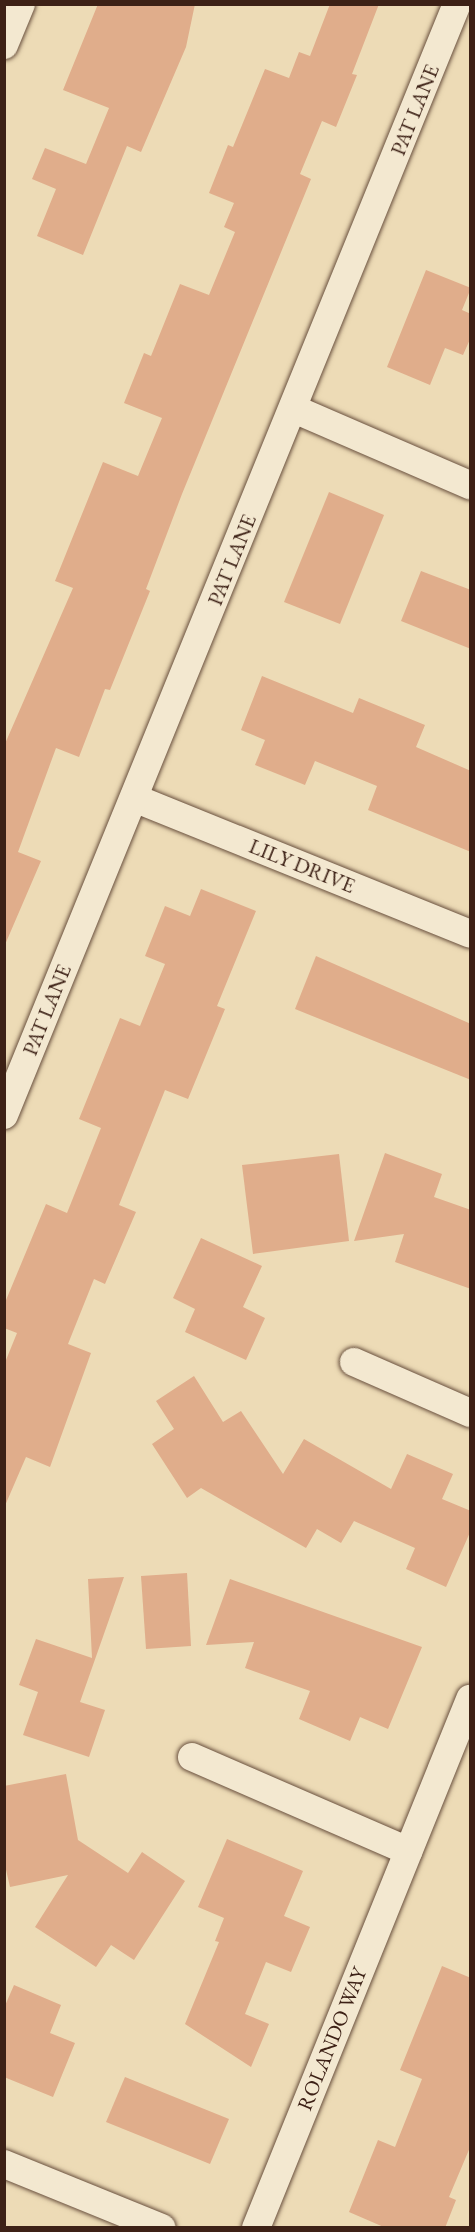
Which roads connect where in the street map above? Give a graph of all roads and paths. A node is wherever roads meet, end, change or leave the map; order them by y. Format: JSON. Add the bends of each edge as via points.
{"nodes":[{"id":1,"x":21,"y":4,"type":"edge"},
{"id":2,"x":459,"y":20,"type":"edge"},
{"id":3,"x":4,"y":45,"type":"edge"},
{"id":4,"x":294,"y":409,"type":"junction"},
{"id":5,"x":471,"y":484,"type":"edge"},
{"id":6,"x":134,"y":798,"type":"junction"},
{"id":7,"x":471,"y":933,"type":"edge"},
{"id":8,"x":4,"y":1115,"type":"edge"},
{"id":9,"x":354,"y":1362,"type":"dead end"},
{"id":10,"x":471,"y":1413,"type":"edge"},
{"id":11,"x":471,"y":1699,"type":"edge"},
{"id":12,"x":192,"y":1757,"type":"dead end"},
{"id":13,"x":408,"y":1851,"type":"junction"},
{"id":14,"x":4,"y":2164,"type":"edge"},
{"id":15,"x":162,"y":2228,"type":"edge"},
{"id":16,"x":256,"y":2228,"type":"edge"}],
"edges":[{"from":1,"to":3,"type":"street"},
{"from":2,"to":4,"type":"street","name":"PAT LANE"},
{"from":4,"to":5,"type":"street"},
{"from":4,"to":6,"type":"street","name":"PAT LANE"},
{"from":6,"to":7,"type":"street","name":"LILY DRIVE"},
{"from":6,"to":8,"type":"street","name":"PAT LANE"},
{"from":9,"to":10,"type":"street"},
{"from":11,"to":13,"type":"street","name":"ROLANDO WAY"},
{"from":12,"to":13,"type":"street"},
{"from":13,"to":16,"type":"street","name":"ROLANDO WAY"},
{"from":14,"to":15,"type":"street"}]}
